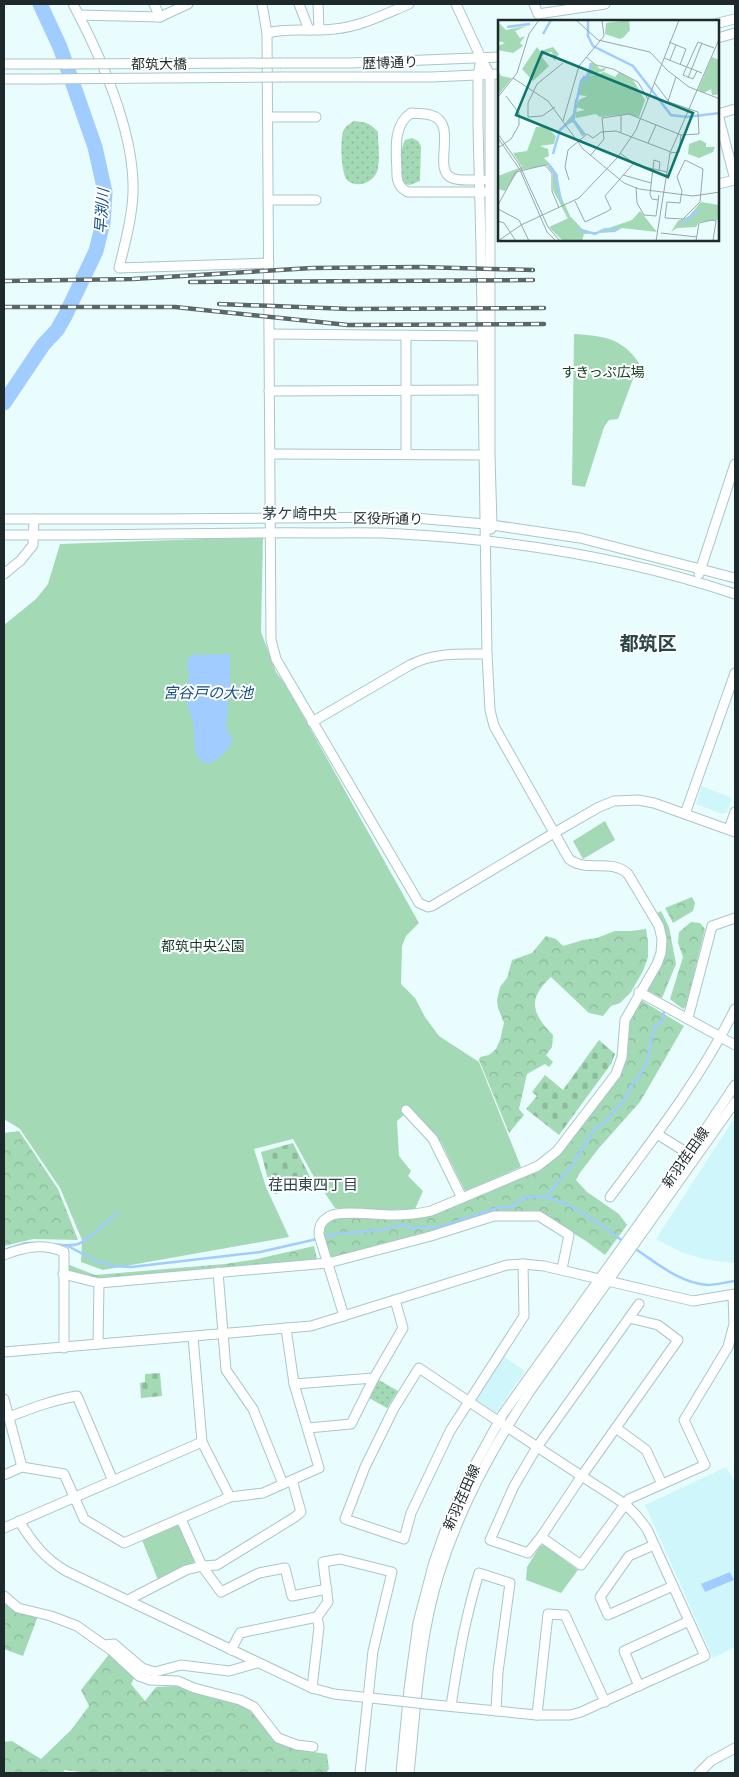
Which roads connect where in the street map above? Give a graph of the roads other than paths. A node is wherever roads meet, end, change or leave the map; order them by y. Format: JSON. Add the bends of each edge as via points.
{"nodes":[{"id":1,"x":73,"y":4,"type":"edge"},
{"id":2,"x":154,"y":4,"type":"edge"},
{"id":3,"x":188,"y":4,"type":"edge"},
{"id":4,"x":262,"y":4,"type":"edge"},
{"id":5,"x":299,"y":4,"type":"edge"},
{"id":6,"x":318,"y":4,"type":"edge"},
{"id":7,"x":409,"y":4,"type":"edge"},
{"id":8,"x":456,"y":4,"type":"edge"},
{"id":9,"x":534,"y":4,"type":"edge"},
{"id":10,"x":605,"y":4,"type":"edge"},
{"id":11,"x":569,"y":7,"type":"edge"},
{"id":12,"x":80,"y":16,"type":"junction"},
{"id":13,"x":160,"y":17,"type":"junction"},
{"id":14,"x":735,"y":19,"type":"edge"},
{"id":15,"x":719,"y":23,"type":"edge"},
{"id":16,"x":310,"y":30,"type":"junction"},
{"id":17,"x":319,"y":30,"type":"junction"},
{"id":18,"x":268,"y":33,"type":"junction"},
{"id":19,"x":735,"y":33,"type":"edge"},
{"id":20,"x":719,"y":38,"type":"edge"},
{"id":21,"x":498,"y":57,"type":"edge"},
{"id":22,"x":481,"y":58,"type":"junction"},
{"id":23,"x":282,"y":63,"type":"joint"},
{"id":24,"x":4,"y":64,"type":"edge"},
{"id":25,"x":495,"y":75,"type":"edge"},
{"id":26,"x":478,"y":76,"type":"junction"},
{"id":27,"x":282,"y":77,"type":"joint"},
{"id":28,"x":4,"y":79,"type":"edge"},
{"id":29,"x":735,"y":109,"type":"edge"},
{"id":30,"x":719,"y":114,"type":"edge"},
{"id":31,"x":268,"y":116,"type":"junction"},
{"id":32,"x":316,"y":117,"type":"dead end"},
{"id":33,"x":719,"y":118,"type":"edge"},
{"id":34,"x":478,"y":180,"type":"junction"},
{"id":35,"x":490,"y":180,"type":"junction"},
{"id":36,"x":735,"y":180,"type":"edge"},
{"id":37,"x":719,"y":184,"type":"edge"},
{"id":38,"x":479,"y":192,"type":"junction"},
{"id":39,"x":490,"y":193,"type":"junction"},
{"id":40,"x":269,"y":200,"type":"junction"},
{"id":41,"x":314,"y":200,"type":"dead end"},
{"id":42,"x":269,"y":262,"type":"junction"},
{"id":43,"x":270,"y":334,"type":"junction"},
{"id":44,"x":406,"y":336,"type":"junction"},
{"id":45,"x":486,"y":336,"type":"junction"},
{"id":46,"x":407,"y":390,"type":"junction"},
{"id":47,"x":482,"y":390,"type":"junction"},
{"id":48,"x":269,"y":391,"type":"junction"},
{"id":49,"x":270,"y":454,"type":"junction"},
{"id":50,"x":406,"y":454,"type":"junction"},
{"id":51,"x":487,"y":455,"type":"junction"},
{"id":52,"x":735,"y":464,"type":"edge"},
{"id":53,"x":732,"y":484,"type":"edge"},
{"id":54,"x":271,"y":518,"type":"junction"},
{"id":55,"x":4,"y":519,"type":"edge"},
{"id":56,"x":34,"y":519,"type":"junction"},
{"id":57,"x":489,"y":524,"type":"junction"},
{"id":58,"x":270,"y":532,"type":"junction"},
{"id":59,"x":4,"y":535,"type":"edge"},
{"id":60,"x":33,"y":535,"type":"junction"},
{"id":61,"x":486,"y":541,"type":"junction"},
{"id":62,"x":700,"y":568,"type":"junction"},
{"id":63,"x":4,"y":574,"type":"edge"},
{"id":64,"x":735,"y":578,"type":"edge"},
{"id":65,"x":697,"y":581,"type":"junction"},
{"id":66,"x":735,"y":594,"type":"edge"},
{"id":67,"x":487,"y":654,"type":"junction"},
{"id":68,"x":735,"y":673,"type":"edge"},
{"id":69,"x":312,"y":722,"type":"junction"},
{"id":70,"x":735,"y":812,"type":"edge"},
{"id":71,"x":686,"y":814,"type":"junction"},
{"id":72,"x":732,"y":830,"type":"edge"},
{"id":73,"x":554,"y":833,"type":"junction"},
{"id":74,"x":735,"y":918,"type":"edge"},
{"id":75,"x":640,"y":992,"type":"junction"},
{"id":76,"x":735,"y":1009,"type":"edge"},
{"id":77,"x":688,"y":1018,"type":"junction"},
{"id":78,"x":721,"y":1037,"type":"junction"},
{"id":79,"x":735,"y":1045,"type":"edge"},
{"id":80,"x":735,"y":1085,"type":"edge"},
{"id":81,"x":735,"y":1102,"type":"edge"},
{"id":82,"x":406,"y":1110,"type":"dead end"},
{"id":83,"x":657,"y":1134,"type":"junction"},
{"id":84,"x":688,"y":1154,"type":"junction"},
{"id":85,"x":610,"y":1197,"type":"dead end"},
{"id":86,"x":462,"y":1198,"type":"junction"},
{"id":87,"x":638,"y":1232,"type":"junction"},
{"id":88,"x":4,"y":1255,"type":"edge"},
{"id":89,"x":327,"y":1260,"type":"junction"},
{"id":90,"x":618,"y":1260,"type":"junction"},
{"id":91,"x":523,"y":1264,"type":"junction"},
{"id":92,"x":562,"y":1269,"type":"junction"},
{"id":93,"x":218,"y":1272,"type":"junction"},
{"id":94,"x":63,"y":1274,"type":"junction"},
{"id":95,"x":599,"y":1279,"type":"junction"},
{"id":96,"x":609,"y":1281,"type":"junction"},
{"id":97,"x":99,"y":1283,"type":"junction"},
{"id":98,"x":734,"y":1294,"type":"edge"},
{"id":99,"x":395,"y":1300,"type":"junction"},
{"id":100,"x":639,"y":1304,"type":"dead end"},
{"id":101,"x":344,"y":1316,"type":"junction"},
{"id":102,"x":629,"y":1318,"type":"junction"},
{"id":103,"x":286,"y":1328,"type":"junction"},
{"id":104,"x":223,"y":1333,"type":"junction"},
{"id":105,"x":193,"y":1337,"type":"junction"},
{"id":106,"x":98,"y":1344,"type":"junction"},
{"id":107,"x":64,"y":1348,"type":"junction"},
{"id":108,"x":4,"y":1352,"type":"edge"},
{"id":109,"x":374,"y":1378,"type":"junction"},
{"id":110,"x":294,"y":1384,"type":"junction"},
{"id":111,"x":4,"y":1399,"type":"edge"},
{"id":112,"x":468,"y":1401,"type":"junction"},
{"id":113,"x":9,"y":1416,"type":"junction"},
{"id":114,"x":502,"y":1425,"type":"junction"},
{"id":115,"x":308,"y":1428,"type":"junction"},
{"id":116,"x":616,"y":1428,"type":"junction"},
{"id":117,"x":202,"y":1442,"type":"junction"},
{"id":118,"x":537,"y":1447,"type":"junction"},
{"id":119,"x":22,"y":1467,"type":"junction"},
{"id":120,"x":4,"y":1475,"type":"edge"},
{"id":121,"x":581,"y":1476,"type":"junction"},
{"id":122,"x":292,"y":1480,"type":"junction"},
{"id":123,"x":113,"y":1481,"type":"junction"},
{"id":124,"x":283,"y":1484,"type":"junction"},
{"id":125,"x":662,"y":1484,"type":"junction"},
{"id":126,"x":75,"y":1497,"type":"junction"},
{"id":127,"x":230,"y":1497,"type":"junction"},
{"id":128,"x":625,"y":1504,"type":"junction"},
{"id":129,"x":181,"y":1519,"type":"junction"},
{"id":130,"x":19,"y":1521,"type":"junction"},
{"id":131,"x":4,"y":1528,"type":"edge"},
{"id":132,"x":541,"y":1538,"type":"junction"},
{"id":133,"x":654,"y":1545,"type":"junction"},
{"id":134,"x":202,"y":1566,"type":"junction"},
{"id":135,"x":673,"y":1586,"type":"junction"},
{"id":136,"x":326,"y":1589,"type":"junction"},
{"id":137,"x":4,"y":1596,"type":"edge"},
{"id":138,"x":128,"y":1600,"type":"junction"},
{"id":139,"x":317,"y":1617,"type":"junction"},
{"id":140,"x":689,"y":1621,"type":"junction"},
{"id":141,"x":104,"y":1644,"type":"junction"},
{"id":142,"x":231,"y":1650,"type":"junction"},
{"id":143,"x":258,"y":1662,"type":"junction"},
{"id":144,"x":639,"y":1686,"type":"junction"},
{"id":145,"x":312,"y":1688,"type":"junction"},
{"id":146,"x":367,"y":1697,"type":"junction"},
{"id":147,"x":605,"y":1702,"type":"junction"},
{"id":148,"x":451,"y":1706,"type":"junction"},
{"id":149,"x":496,"y":1711,"type":"junction"},
{"id":150,"x":537,"y":1715,"type":"junction"},
{"id":151,"x":313,"y":1747,"type":"dead end"},
{"id":152,"x":735,"y":1748,"type":"edge"},
{"id":153,"x":360,"y":1773,"type":"edge"},
{"id":154,"x":401,"y":1773,"type":"edge"},
{"id":155,"x":409,"y":1773,"type":"edge"},
{"id":156,"x":699,"y":1773,"type":"edge"}],
"edges":[{"from":1,"to":12,"type":"street"},
{"from":2,"to":13,"type":"street"},
{"from":3,"to":13,"type":"street"},
{"from":4,"to":18,"type":"street"},
{"from":5,"to":16,"type":"street"},
{"from":6,"to":17,"type":"street"},
{"from":7,"to":17,"type":"street","via":[[351,26]]},
{"from":8,"to":22,"type":"street"},
{"from":9,"to":11,"type":"street","via":[[538,14]]},
{"from":10,"to":11,"type":"street"},
{"from":12,"to":13,"type":"street"},
{"from":12,"to":42,"type":"street","via":[[112,92],[132,165],[129,230],[119,268]]},
{"from":14,"to":15,"type":"street"},
{"from":16,"to":17,"type":"street"},
{"from":16,"to":18,"type":"street","via":[[281,29]]},
{"from":18,"to":31,"type":"street"},
{"from":19,"to":20,"type":"street"},
{"from":21,"to":22,"type":"street","name":"歴博通り"},
{"from":22,"to":23,"type":"street","name":"歴博通り"},
{"from":22,"to":25,"type":"street"},
{"from":22,"to":26,"type":"street"},
{"from":23,"to":24,"type":"street","name":"都筑大橋","bridge":true},
{"from":25,"to":26,"type":"street","name":"歴博通り"},
{"from":25,"to":35,"type":"street"},
{"from":26,"to":27,"type":"street","name":"歴博通り"},
{"from":26,"to":34,"type":"street"},
{"from":27,"to":28,"type":"street","name":"都筑大橋","bridge":true},
{"from":29,"to":30,"type":"street"},
{"from":31,"to":32,"type":"street"},
{"from":31,"to":40,"type":"street"},
{"from":33,"to":36,"type":"street"},
{"from":34,"to":35,"type":"street"},
{"from":34,"to":38,"type":"street"},
{"from":34,"to":38,"type":"street","via":[[452,178],[444,169],[444,129],[440,120],[431,115],[411,113],[402,121],[398,133],[397,176],[403,189],[408,192]]},
{"from":35,"to":39,"type":"street"},
{"from":36,"to":37,"type":"street"},
{"from":38,"to":39,"type":"street"},
{"from":38,"to":45,"type":"street"},
{"from":39,"to":45,"type":"street"},
{"from":40,"to":41,"type":"street"},
{"from":40,"to":42,"type":"street"},
{"from":42,"to":43,"type":"street"},
{"from":43,"to":44,"type":"street"},
{"from":43,"to":48,"type":"street"},
{"from":44,"to":45,"type":"street"},
{"from":44,"to":46,"type":"street"},
{"from":45,"to":47,"type":"street"},
{"from":45,"to":51,"type":"street"},
{"from":46,"to":47,"type":"street"},
{"from":46,"to":48,"type":"street"},
{"from":46,"to":50,"type":"street"},
{"from":47,"to":51,"type":"street"},
{"from":48,"to":49,"type":"street"},
{"from":49,"to":50,"type":"street"},
{"from":49,"to":54,"type":"street"},
{"from":50,"to":51,"type":"street"},
{"from":51,"to":57,"type":"street"},
{"from":52,"to":53,"type":"street"},
{"from":53,"to":62,"type":"street"},
{"from":54,"to":56,"type":"street","name":"区役所通り"},
{"from":54,"to":57,"type":"street","name":"区役所通り","via":[[403,517]]},
{"from":54,"to":58,"type":"street"},
{"from":55,"to":56,"type":"street","name":"区役所通り"},
{"from":56,"to":60,"type":"street"},
{"from":57,"to":61,"type":"street"},
{"from":57,"to":62,"type":"street","name":"区役所通り","via":[[580,538]]},
{"from":58,"to":60,"type":"street","name":"区役所通り"},
{"from":58,"to":61,"type":"street","name":"区役所通り","via":[[400,534]]},
{"from":58,"to":69,"type":"street","via":[[273,651]]},
{"from":59,"to":60,"type":"street","name":"区役所通り"},
{"from":60,"to":63,"type":"street","via":[[33,545]]},
{"from":61,"to":65,"type":"street","name":"区役所通り","via":[[580,554]]},
{"from":61,"to":67,"type":"street"},
{"from":62,"to":64,"type":"street","name":"区役所通り"},
{"from":62,"to":65,"type":"street"},
{"from":65,"to":66,"type":"street","name":"区役所通り"},
{"from":67,"to":69,"type":"street","via":[[427,657]]},
{"from":67,"to":73,"type":"street","via":[[494,726]]},
{"from":68,"to":71,"type":"street"},
{"from":69,"to":73,"type":"street","via":[[419,903],[424,906],[432,906]]},
{"from":70,"to":72,"type":"street"},
{"from":71,"to":72,"type":"street"},
{"from":71,"to":73,"type":"street","via":[[646,802],[614,802]]},
{"from":73,"to":75,"type":"street","via":[[576,865],[624,869],[654,916],[662,939],[661,953]]},
{"from":74,"to":77,"type":"street","via":[[712,926]]},
{"from":75,"to":77,"type":"street"},
{"from":75,"to":86,"type":"street","via":[[625,1020],[622,1057],[616,1074],[557,1151],[538,1166]]},
{"from":76,"to":78,"type":"street"},
{"from":77,"to":78,"type":"street"},
{"from":78,"to":79,"type":"street"},
{"from":78,"to":83,"type":"street"},
{"from":80,"to":84,"type":"street","name":"新羽荏田線"},
{"from":81,"to":87,"type":"street","name":"新羽荏田線"},
{"from":82,"to":86,"type":"street","via":[[433,1139]]},
{"from":83,"to":84,"type":"street"},
{"from":83,"to":85,"type":"street"},
{"from":84,"to":87,"type":"street","name":"新羽荏田線"},
{"from":86,"to":89,"type":"street","via":[[418,1214],[329,1216],[321,1224],[319,1235]]},
{"from":87,"to":90,"type":"street"},
{"from":88,"to":94,"type":"street","via":[[29,1247],[54,1248],[64,1252]]},
{"from":89,"to":92,"type":"street","via":[[432,1236],[494,1216],[538,1216],[569,1235]]},
{"from":89,"to":93,"type":"street"},
{"from":89,"to":101,"type":"street"},
{"from":90,"to":95,"type":"street","name":"新羽荏田線"},
{"from":90,"to":96,"type":"street","name":"新羽荏田線"},
{"from":91,"to":92,"type":"street"},
{"from":91,"to":99,"type":"street","via":[[507,1265]]},
{"from":91,"to":112,"type":"street","via":[[524,1316]]},
{"from":92,"to":95,"type":"street"},
{"from":93,"to":97,"type":"street"},
{"from":93,"to":104,"type":"street"},
{"from":94,"to":97,"type":"street"},
{"from":94,"to":107,"type":"street"},
{"from":95,"to":96,"type":"street"},
{"from":95,"to":114,"type":"street","name":"新羽荏田線"},
{"from":96,"to":98,"type":"street","via":[[693,1301]]},
{"from":96,"to":114,"type":"street","name":"新羽荏田線"},
{"from":97,"to":106,"type":"street"},
{"from":98,"to":125,"type":"street","via":[[734,1324],[728,1347],[684,1420],[705,1465]]},
{"from":99,"to":101,"type":"street"},
{"from":99,"to":109,"type":"street","via":[[403,1328]]},
{"from":100,"to":102,"type":"street"},
{"from":101,"to":103,"type":"street","via":[[311,1326]]},
{"from":102,"to":116,"type":"street","via":[[658,1325],[678,1340]]},
{"from":102,"to":118,"type":"street"},
{"from":103,"to":104,"type":"street"},
{"from":103,"to":110,"type":"street"},
{"from":104,"to":105,"type":"street"},
{"from":104,"to":124,"type":"street","via":[[226,1370],[253,1409]]},
{"from":105,"to":106,"type":"street"},
{"from":105,"to":117,"type":"street"},
{"from":106,"to":107,"type":"street"},
{"from":107,"to":108,"type":"street"},
{"from":109,"to":110,"type":"street"},
{"from":109,"to":115,"type":"street","via":[[351,1424]]},
{"from":110,"to":115,"type":"street"},
{"from":111,"to":113,"type":"street"},
{"from":112,"to":112,"type":"street","via":[[411,1512],[404,1539],[345,1519],[373,1450],[419,1368]]},
{"from":112,"to":114,"type":"street"},
{"from":113,"to":119,"type":"street"},
{"from":113,"to":123,"type":"street","via":[[40,1404],[77,1396]]},
{"from":114,"to":118,"type":"street"},
{"from":114,"to":154,"type":"street","name":"新羽荏田線","via":[[466,1481],[432,1569],[417,1633]]},
{"from":114,"to":155,"type":"street","name":"新羽荏田線","via":[[460,1515],[438,1575],[419,1672]]},
{"from":115,"to":122,"type":"street","via":[[319,1468]]},
{"from":116,"to":121,"type":"street"},
{"from":116,"to":125,"type":"street","via":[[646,1450]]},
{"from":117,"to":123,"type":"street"},
{"from":117,"to":127,"type":"street"},
{"from":118,"to":121,"type":"street"},
{"from":118,"to":132,"type":"street","via":[[514,1486],[490,1540],[528,1553]]},
{"from":119,"to":120,"type":"street"},
{"from":119,"to":126,"type":"street","via":[[64,1474]]},
{"from":121,"to":128,"type":"street"},
{"from":121,"to":132,"type":"street"},
{"from":122,"to":124,"type":"street"},
{"from":122,"to":134,"type":"street","via":[[301,1512],[217,1565]]},
{"from":123,"to":126,"type":"street"},
{"from":124,"to":127,"type":"street","via":[[263,1493]]},
{"from":125,"to":128,"type":"street"},
{"from":126,"to":129,"type":"street","via":[[84,1519],[124,1543]]},
{"from":126,"to":130,"type":"street"},
{"from":127,"to":129,"type":"street"},
{"from":128,"to":132,"type":"street","via":[[581,1565]]},
{"from":128,"to":133,"type":"street","via":[[647,1529]]},
{"from":129,"to":134,"type":"street"},
{"from":130,"to":131,"type":"street"},
{"from":130,"to":138,"type":"street","via":[[34,1545],[52,1563]]},
{"from":133,"to":135,"type":"street"},
{"from":133,"to":135,"type":"street","via":[[629,1556],[600,1597],[608,1615]]},
{"from":134,"to":136,"type":"street","via":[[222,1592],[259,1573],[285,1568],[292,1596]]},
{"from":134,"to":138,"type":"street","via":[[186,1570]]},
{"from":135,"to":140,"type":"street"},
{"from":136,"to":139,"type":"street","via":[[328,1602]]},
{"from":136,"to":146,"type":"street","via":[[323,1562],[340,1559],[392,1572],[373,1651]]},
{"from":137,"to":141,"type":"street","via":[[18,1608],[77,1626]]},
{"from":138,"to":142,"type":"street"},
{"from":139,"to":142,"type":"street","via":[[240,1633]]},
{"from":139,"to":145,"type":"street","via":[[319,1627]]},
{"from":140,"to":144,"type":"street","via":[[624,1651]]},
{"from":140,"to":144,"type":"street","via":[[705,1656]]},
{"from":141,"to":143,"type":"street","via":[[114,1644],[142,1668],[155,1672],[181,1665],[229,1671]]},
{"from":141,"to":151,"type":"street","via":[[139,1676],[150,1680],[178,1681],[240,1700],[254,1707],[278,1738]]},
{"from":142,"to":143,"type":"street"},
{"from":143,"to":145,"type":"street"},
{"from":144,"to":147,"type":"street"},
{"from":145,"to":146,"type":"street"},
{"from":146,"to":148,"type":"street","bridge":true},
{"from":146,"to":153,"type":"street"},
{"from":147,"to":150,"type":"street","via":[[570,1715]]},
{"from":147,"to":150,"type":"street","via":[[565,1615],[548,1614]]},
{"from":148,"to":149,"type":"street"},
{"from":148,"to":149,"type":"street","via":[[468,1608],[479,1573],[510,1583]]},
{"from":149,"to":150,"type":"street"},
{"from":152,"to":156,"type":"street","via":[[711,1761]]}]}
